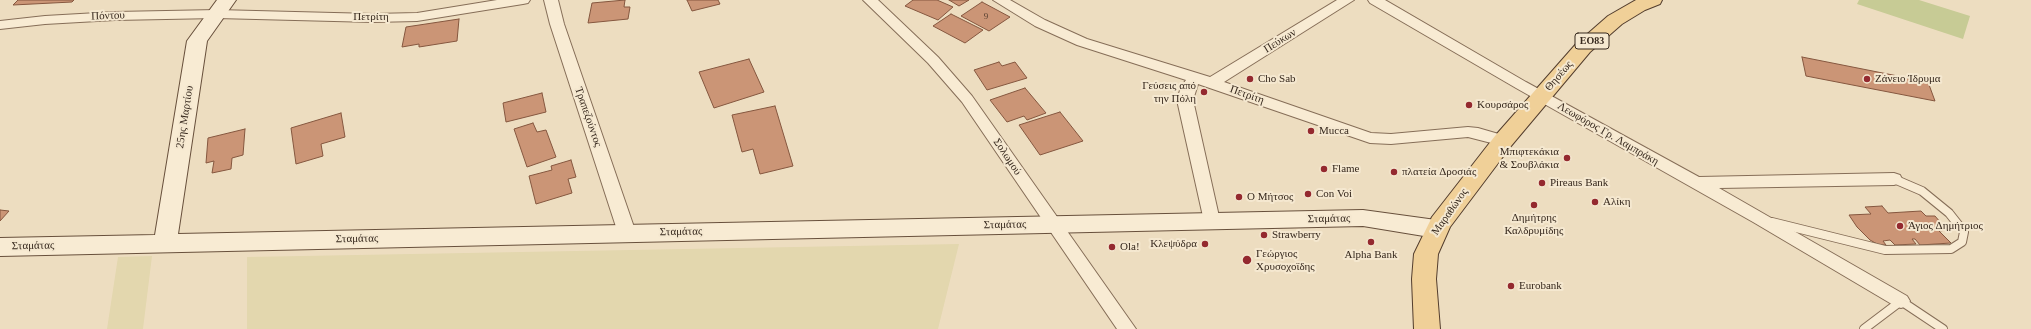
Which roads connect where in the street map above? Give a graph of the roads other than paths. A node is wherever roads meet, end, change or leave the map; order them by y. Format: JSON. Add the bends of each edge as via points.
{"nodes":[{"id":1,"x":523,"y":0,"type":"edge"},
{"id":2,"x":551,"y":0,"type":"edge"},
{"id":3,"x":870,"y":0,"type":"edge"},
{"id":4,"x":1026,"y":0,"type":"edge"},
{"id":5,"x":1347,"y":0,"type":"edge"},
{"id":6,"x":1376,"y":0,"type":"edge"},
{"id":7,"x":1653,"y":0,"type":"edge"},
{"id":8,"x":1006,"y":3,"type":"edge"},
{"id":9,"x":222,"y":7,"type":"edge"},
{"id":10,"x":0,"y":25,"type":"edge"},
{"id":11,"x":1195,"y":77,"type":"junction"},
{"id":12,"x":1212,"y":83,"type":"junction"},
{"id":13,"x":1542,"y":96,"type":"junction"},
{"id":14,"x":1502,"y":141,"type":"junction"},
{"id":15,"x":1894,"y":179,"type":"joint"},
{"id":16,"x":1693,"y":183,"type":"junction"},
{"id":17,"x":1758,"y":218,"type":"junction"},
{"id":18,"x":1212,"y":221,"type":"junction"},
{"id":19,"x":1440,"y":223,"type":"junction"},
{"id":20,"x":1053,"y":224,"type":"junction"},
{"id":21,"x":627,"y":233,"type":"junction"},
{"id":22,"x":165,"y":243,"type":"junction"},
{"id":23,"x":0,"y":247,"type":"edge"},
{"id":24,"x":1901,"y":301,"type":"junction"},
{"id":25,"x":1127,"y":329,"type":"edge"},
{"id":26,"x":1427,"y":329,"type":"edge"},
{"id":27,"x":1864,"y":329,"type":"edge"},
{"id":28,"x":1943,"y":329,"type":"edge"}],
"edges":[{"from":1,"to":9,"type":"street","name":"Πετρίτη","via":[[417,17],[374,18]]},
{"from":2,"to":21,"type":"street","name":"Τραπεζούντος"},
{"from":3,"to":20,"type":"street","name":"Σολωμού","via":[[933,60],[967,99]]},
{"from":4,"to":8,"type":"street"},
{"from":5,"to":12,"type":"street","name":"Πεύκων"},
{"from":6,"to":13,"type":"street","name":"Λεωφόρος Γρ. Λαμπράκη"},
{"from":7,"to":13,"type":"main road","name":"Θησέως","number":"ΕΟ83","via":[[1615,20],[1584,48]]},
{"from":8,"to":11,"type":"street","name":"Πετρίτη","via":[[1040,23],[1082,42]]},
{"from":9,"to":10,"type":"street","name":"Πόντου"},
{"from":9,"to":22,"type":"street","name":"25ης Μαρτίου","via":[[196,42]]},
{"from":11,"to":12,"type":"street","name":"Πετρίτη"},
{"from":11,"to":18,"type":"street","via":[[1188,87],[1185,100]]},
{"from":12,"to":14,"type":"street","name":"Πετρίτη","via":[[1370,138],[1391,139],[1468,132]]},
{"from":13,"to":14,"type":"main road","name":"Μαραθώνος","number":"ΕΟ83"},
{"from":13,"to":16,"type":"street","name":"Λεωφόρος Γρ. Λαμπράκη"},
{"from":14,"to":19,"type":"main road","name":"Μαραθώνος","number":"ΕΟ83"},
{"from":15,"to":16,"type":"street"},
{"from":15,"to":17,"type":"lane","via":[[1922,191],[1949,213],[1964,232],[1962,242],[1951,249],[1885,250]]},
{"from":16,"to":17,"type":"street","name":"Λεωφόρος Γρ. Λαμπράκη"},
{"from":17,"to":24,"type":"street","name":"Λεωφόρος Γρ. Λαμπράκη"},
{"from":18,"to":19,"type":"street","name":"Σταμάτας","via":[[1363,218]]},
{"from":18,"to":20,"type":"street","name":"Σταμάτας"},
{"from":19,"to":26,"type":"main road","name":"Μαραθώνος","number":"ΕΟ83","via":[[1426,254]]},
{"from":20,"to":21,"type":"street","name":"Σταμάτας"},
{"from":20,"to":25,"type":"street","name":"Σολωμού"},
{"from":21,"to":22,"type":"street","name":"Σταμάτας"},
{"from":22,"to":23,"type":"street","name":"Σταμάτας"},
{"from":24,"to":27,"type":"lane"},
{"from":24,"to":28,"type":"lane"}]}
